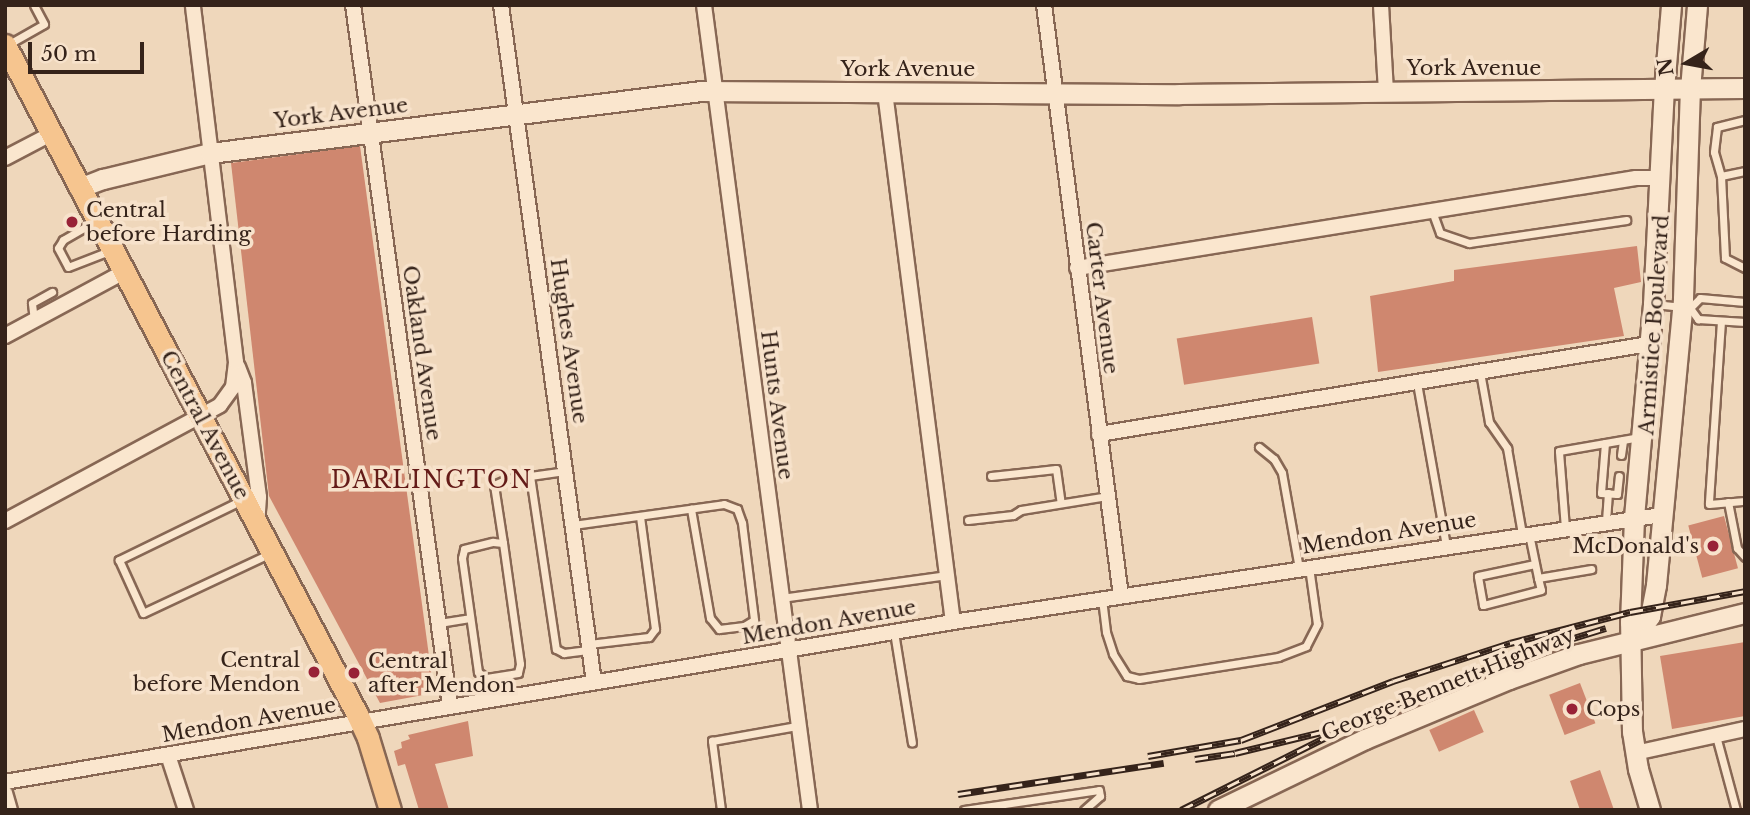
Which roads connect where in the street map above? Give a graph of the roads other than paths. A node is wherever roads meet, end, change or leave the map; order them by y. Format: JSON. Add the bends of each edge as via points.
{"nodes":[{"id":1,"x":34,"y":5,"type":"edge"},
{"id":2,"x":193,"y":5,"type":"edge"},
{"id":3,"x":353,"y":5,"type":"edge"},
{"id":4,"x":501,"y":5,"type":"edge"},
{"id":5,"x":704,"y":5,"type":"edge"},
{"id":6,"x":1044,"y":5,"type":"edge"},
{"id":7,"x":1381,"y":5,"type":"edge"},
{"id":8,"x":1671,"y":5,"type":"edge"},
{"id":9,"x":1697,"y":5,"type":"edge"},
{"id":10,"x":5,"y":46,"type":"edge"},
{"id":11,"x":1745,"y":88,"type":"edge"},
{"id":12,"x":1664,"y":89,"type":"junction"},
{"id":13,"x":1690,"y":89,"type":"junction"},
{"id":14,"x":715,"y":91,"type":"junction"},
{"id":15,"x":1386,"y":91,"type":"junction"},
{"id":16,"x":884,"y":92,"type":"junction"},
{"id":17,"x":1055,"y":94,"type":"junction"},
{"id":18,"x":517,"y":115,"type":"junction"},
{"id":19,"x":1745,"y":120,"type":"edge"},
{"id":20,"x":371,"y":132,"type":"junction"},
{"id":21,"x":51,"y":134,"type":"junction"},
{"id":22,"x":210,"y":153,"type":"junction"},
{"id":23,"x":5,"y":159,"type":"edge"},
{"id":24,"x":1745,"y":171,"type":"edge"},
{"id":25,"x":1721,"y":176,"type":"junction"},
{"id":26,"x":1658,"y":178,"type":"junction"},
{"id":27,"x":79,"y":188,"type":"junction"},
{"id":28,"x":1431,"y":210,"type":"junction"},
{"id":29,"x":97,"y":220,"type":"junction"},
{"id":30,"x":1626,"y":220,"type":"dead end"},
{"id":31,"x":112,"y":250,"type":"junction"},
{"id":32,"x":1077,"y":268,"type":"junction"},
{"id":33,"x":1745,"y":268,"type":"edge"},
{"id":34,"x":124,"y":272,"type":"junction"},
{"id":35,"x":52,"y":292,"type":"dead end"},
{"id":36,"x":1745,"y":302,"type":"edge"},
{"id":37,"x":1653,"y":304,"type":"junction"},
{"id":38,"x":1685,"y":308,"type":"junction"},
{"id":39,"x":34,"y":320,"type":"junction"},
{"id":40,"x":1721,"y":321,"type":"junction"},
{"id":41,"x":1745,"y":322,"type":"edge"},
{"id":42,"x":5,"y":336,"type":"edge"},
{"id":43,"x":1649,"y":344,"type":"junction"},
{"id":44,"x":236,"y":362,"type":"junction"},
{"id":45,"x":1479,"y":372,"type":"junction"},
{"id":46,"x":1417,"y":383,"type":"junction"},
{"id":47,"x":201,"y":415,"type":"junction"},
{"id":48,"x":1099,"y":434,"type":"junction"},
{"id":49,"x":1632,"y":438,"type":"junction"},
{"id":50,"x":1605,"y":443,"type":"junction"},
{"id":51,"x":1259,"y":447,"type":"dead end"},
{"id":52,"x":1621,"y":455,"type":"dead end"},
{"id":53,"x":565,"y":471,"type":"junction"},
{"id":54,"x":530,"y":476,"type":"junction"},
{"id":55,"x":991,"y":476,"type":"dead end"},
{"id":56,"x":1619,"y":476,"type":"dead end"},
{"id":57,"x":1608,"y":494,"type":"junction"},
{"id":58,"x":1107,"y":496,"type":"junction"},
{"id":59,"x":244,"y":499,"type":"junction"},
{"id":60,"x":1745,"y":501,"type":"edge"},
{"id":61,"x":1728,"y":502,"type":"junction"},
{"id":62,"x":1062,"y":503,"type":"junction"},
{"id":63,"x":691,"y":509,"type":"junction"},
{"id":64,"x":1661,"y":515,"type":"junction"},
{"id":65,"x":640,"y":516,"type":"junction"},
{"id":66,"x":1634,"y":517,"type":"junction"},
{"id":67,"x":968,"y":520,"type":"dead end"},
{"id":68,"x":5,"y":521,"type":"edge"},
{"id":69,"x":1606,"y":522,"type":"junction"},
{"id":70,"x":257,"y":525,"type":"junction"},
{"id":71,"x":573,"y":525,"type":"junction"},
{"id":72,"x":1565,"y":527,"type":"junction"},
{"id":73,"x":1525,"y":533,"type":"junction"},
{"id":74,"x":503,"y":543,"type":"junction"},
{"id":75,"x":1446,"y":545,"type":"junction"},
{"id":76,"x":271,"y":553,"type":"junction"},
{"id":77,"x":1745,"y":557,"type":"edge"},
{"id":78,"x":1535,"y":564,"type":"junction"},
{"id":79,"x":1304,"y":568,"type":"junction"},
{"id":80,"x":1591,"y":569,"type":"dead end"},
{"id":81,"x":947,"y":575,"type":"junction"},
{"id":82,"x":1538,"y":578,"type":"junction"},
{"id":83,"x":1121,"y":597,"type":"junction"},
{"id":84,"x":780,"y":598,"type":"junction"},
{"id":85,"x":1102,"y":599,"type":"junction"},
{"id":86,"x":1745,"y":613,"type":"edge"},
{"id":87,"x":470,"y":618,"type":"junction"},
{"id":88,"x":953,"y":622,"type":"junction"},
{"id":89,"x":438,"y":624,"type":"junction"},
{"id":90,"x":894,"y":632,"type":"junction"},
{"id":91,"x":1632,"y":641,"type":"junction"},
{"id":92,"x":589,"y":647,"type":"junction"},
{"id":93,"x":787,"y":650,"type":"junction"},
{"id":94,"x":594,"y":682,"type":"junction"},
{"id":95,"x":450,"y":706,"type":"junction"},
{"id":96,"x":362,"y":723,"type":"junction"},
{"id":97,"x":797,"y":726,"type":"junction"},
{"id":98,"x":1745,"y":729,"type":"edge"},
{"id":99,"x":1716,"y":735,"type":"junction"},
{"id":100,"x":912,"y":743,"type":"dead end"},
{"id":101,"x":1635,"y":752,"type":"junction"},
{"id":102,"x":169,"y":755,"type":"junction"},
{"id":103,"x":5,"y":782,"type":"edge"},
{"id":104,"x":5,"y":793,"type":"edge"},
{"id":105,"x":10,"y":810,"type":"edge"},
{"id":106,"x":186,"y":810,"type":"edge"},
{"id":107,"x":390,"y":810,"type":"edge"},
{"id":108,"x":721,"y":810,"type":"edge"},
{"id":109,"x":810,"y":810,"type":"edge"},
{"id":110,"x":964,"y":810,"type":"edge"},
{"id":111,"x":1084,"y":810,"type":"edge"},
{"id":112,"x":1218,"y":810,"type":"edge"},
{"id":113,"x":1650,"y":810,"type":"edge"},
{"id":114,"x":1736,"y":810,"type":"edge"}],
"edges":[{"from":1,"to":10,"type":"lane","via":[[44,24]]},
{"from":2,"to":22,"type":"street"},
{"from":3,"to":20,"type":"street","name":"Oakland Avenue"},
{"from":4,"to":18,"type":"street","name":"Hughes Avenue"},
{"from":5,"to":14,"type":"street","name":"Hunts Avenue"},
{"from":6,"to":17,"type":"street","name":"Carter Avenue"},
{"from":7,"to":15,"type":"street"},
{"from":8,"to":12,"type":"main road","name":"Armistice Boulevard"},
{"from":9,"to":13,"type":"main road","name":"Armistice Boulevard"},
{"from":10,"to":21,"type":"main road","name":"Central Avenue"},
{"from":11,"to":13,"type":"main road","name":"York Avenue"},
{"from":12,"to":13,"type":"main road","name":"York Avenue"},
{"from":12,"to":15,"type":"main road","name":"York Avenue"},
{"from":12,"to":26,"type":"main road","name":"Armistice Boulevard"},
{"from":13,"to":38,"type":"main road","name":"Armistice Boulevard"},
{"from":14,"to":16,"type":"main road","name":"York Avenue"},
{"from":14,"to":18,"type":"main road","name":"York Avenue"},
{"from":14,"to":84,"type":"street","name":"Hunts Avenue"},
{"from":15,"to":17,"type":"main road","name":"York Avenue"},
{"from":16,"to":17,"type":"main road","name":"York Avenue"},
{"from":16,"to":81,"type":"street"},
{"from":17,"to":32,"type":"street","name":"Carter Avenue"},
{"from":18,"to":20,"type":"main road","name":"York Avenue"},
{"from":18,"to":53,"type":"street","name":"Hughes Avenue"},
{"from":19,"to":25,"type":"lane","via":[[1717,127],[1714,152]]},
{"from":20,"to":22,"type":"main road","name":"York Avenue"},
{"from":20,"to":89,"type":"street","name":"Oakland Avenue"},
{"from":21,"to":23,"type":"street"},
{"from":21,"to":27,"type":"main road","name":"Central Avenue"},
{"from":22,"to":27,"type":"main road","name":"York Avenue"},
{"from":22,"to":44,"type":"street"},
{"from":24,"to":25,"type":"lane"},
{"from":25,"to":33,"type":"lane","via":[[1725,258]]},
{"from":26,"to":28,"type":"street","via":[[1636,177]]},
{"from":26,"to":37,"type":"main road","name":"Armistice Boulevard"},
{"from":27,"to":29,"type":"main road","name":"Central Avenue"},
{"from":28,"to":30,"type":"lane","via":[[1440,233],[1469,243]]},
{"from":28,"to":32,"type":"street"},
{"from":29,"to":31,"type":"main road","name":"Central Avenue"},
{"from":29,"to":31,"type":"lane","via":[[63,240],[58,248],[68,267]]},
{"from":31,"to":34,"type":"main road","name":"Central Avenue"},
{"from":32,"to":48,"type":"street","name":"Carter Avenue"},
{"from":34,"to":39,"type":"street"},
{"from":34,"to":47,"type":"main road","name":"Central Avenue"},
{"from":35,"to":39,"type":"lane","via":[[32,303]]},
{"from":36,"to":38,"type":"lane","via":[[1700,298]]},
{"from":37,"to":38,"type":"lane"},
{"from":37,"to":43,"type":"main road","name":"Armistice Boulevard"},
{"from":38,"to":40,"type":"lane","via":[[1698,319]]},
{"from":38,"to":64,"type":"main road","name":"Armistice Boulevard"},
{"from":39,"to":42,"type":"street"},
{"from":40,"to":41,"type":"lane"},
{"from":40,"to":61,"type":"lane","via":[[1709,504]]},
{"from":43,"to":45,"type":"street"},
{"from":43,"to":49,"type":"main road","name":"Armistice Boulevard"},
{"from":44,"to":47,"type":"street","via":[[228,398]]},
{"from":44,"to":70,"type":"street","via":[[244,383],[259,497]]},
{"from":45,"to":46,"type":"street"},
{"from":45,"to":73,"type":"lane","via":[[1489,422],[1507,448]]},
{"from":46,"to":48,"type":"street"},
{"from":46,"to":75,"type":"lane"},
{"from":47,"to":59,"type":"main road","name":"Central Avenue"},
{"from":47,"to":68,"type":"street"},
{"from":48,"to":58,"type":"street","name":"Carter Avenue"},
{"from":49,"to":50,"type":"lane"},
{"from":49,"to":52,"type":"lane"},
{"from":49,"to":66,"type":"main road","name":"Armistice Boulevard"},
{"from":50,"to":57,"type":"lane","via":[[1601,493]]},
{"from":50,"to":72,"type":"lane","via":[[1559,451]]},
{"from":51,"to":79,"type":"lane","via":[[1282,473]]},
{"from":53,"to":54,"type":"lane"},
{"from":53,"to":71,"type":"street","name":"Hughes Avenue"},
{"from":54,"to":74,"type":"lane","via":[[494,485]]},
{"from":54,"to":92,"type":"lane","via":[[556,649],[564,653]]},
{"from":55,"to":62,"type":"lane","via":[[1056,469]]},
{"from":56,"to":57,"type":"lane","via":[[1617,494]]},
{"from":57,"to":69,"type":"lane"},
{"from":58,"to":62,"type":"lane"},
{"from":58,"to":83,"type":"street","name":"Carter Avenue"},
{"from":59,"to":70,"type":"main road","name":"Central Avenue"},
{"from":59,"to":76,"type":"lane","via":[[119,560],[143,613]]},
{"from":60,"to":61,"type":"lane"},
{"from":61,"to":77,"type":"lane","via":[[1738,548]]},
{"from":62,"to":67,"type":"lane"},
{"from":63,"to":63,"type":"lane","via":[[710,618],[719,629],[744,626],[754,620],[737,509],[724,504]]},
{"from":63,"to":65,"type":"lane"},
{"from":64,"to":66,"type":"street","name":"Mendon Avenue"},
{"from":64,"to":91,"type":"main road","name":"Armistice Boulevard","via":[[1650,616]]},
{"from":65,"to":71,"type":"lane"},
{"from":65,"to":92,"type":"lane","via":[[655,629],[649,637]]},
{"from":66,"to":69,"type":"street","name":"Mendon Avenue"},
{"from":66,"to":91,"type":"main road","name":"Armistice Boulevard"},
{"from":69,"to":72,"type":"street","name":"Mendon Avenue"},
{"from":70,"to":76,"type":"main road","name":"Central Avenue"},
{"from":71,"to":92,"type":"street","name":"Hughes Avenue"},
{"from":72,"to":73,"type":"street","name":"Mendon Avenue"},
{"from":73,"to":75,"type":"street","name":"Mendon Avenue"},
{"from":73,"to":78,"type":"lane"},
{"from":74,"to":87,"type":"lane","via":[[464,549]]},
{"from":74,"to":87,"type":"lane","via":[[518,673],[486,678],[478,672]]},
{"from":75,"to":79,"type":"street","name":"Mendon Avenue"},
{"from":76,"to":96,"type":"main road","name":"Central Avenue"},
{"from":78,"to":82,"type":"lane"},
{"from":78,"to":82,"type":"lane","via":[[1479,576],[1483,605],[1541,590]]},
{"from":79,"to":83,"type":"street","name":"Mendon Avenue"},
{"from":79,"to":85,"type":"lane","via":[[1317,624],[1306,646],[1279,657],[1139,679],[1119,667],[1106,632]]},
{"from":80,"to":82,"type":"lane"},
{"from":81,"to":84,"type":"lane"},
{"from":81,"to":88,"type":"street"},
{"from":83,"to":85,"type":"street","name":"Mendon Avenue"},
{"from":84,"to":93,"type":"street","name":"Hunts Avenue"},
{"from":85,"to":88,"type":"street","name":"Mendon Avenue"},
{"from":86,"to":91,"type":"main road","name":"George Bennett Highway"},
{"from":87,"to":89,"type":"lane"},
{"from":88,"to":90,"type":"street","name":"Mendon Avenue"},
{"from":89,"to":95,"type":"street","name":"Oakland Avenue"},
{"from":90,"to":93,"type":"street","name":"Mendon Avenue"},
{"from":90,"to":100,"type":"lane"},
{"from":91,"to":101,"type":"main road","name":"Armistice Boulevard"},
{"from":91,"to":112,"type":"main road","name":"George Bennett Highway","via":[[1579,654],[1475,693],[1365,739]]},
{"from":92,"to":94,"type":"street","name":"Hughes Avenue"},
{"from":93,"to":94,"type":"street","name":"Mendon Avenue"},
{"from":93,"to":97,"type":"street","name":"Hunts Avenue"},
{"from":94,"to":95,"type":"street","name":"Mendon Avenue"},
{"from":95,"to":96,"type":"street","name":"Mendon Avenue"},
{"from":96,"to":102,"type":"street","name":"Mendon Avenue"},
{"from":96,"to":107,"type":"main road","name":"Central Avenue"},
{"from":97,"to":108,"type":"lane","via":[[712,741]]},
{"from":97,"to":109,"type":"street","name":"Hunts Avenue"},
{"from":98,"to":99,"type":"street"},
{"from":99,"to":101,"type":"street"},
{"from":99,"to":114,"type":"lane"},
{"from":101,"to":113,"type":"main road","name":"Armistice Boulevard"},
{"from":102,"to":103,"type":"street","name":"Mendon Avenue"},
{"from":102,"to":106,"type":"street"},
{"from":104,"to":105,"type":"street"},
{"from":110,"to":111,"type":"lane","via":[[1099,790],[1100,796]]}]}
